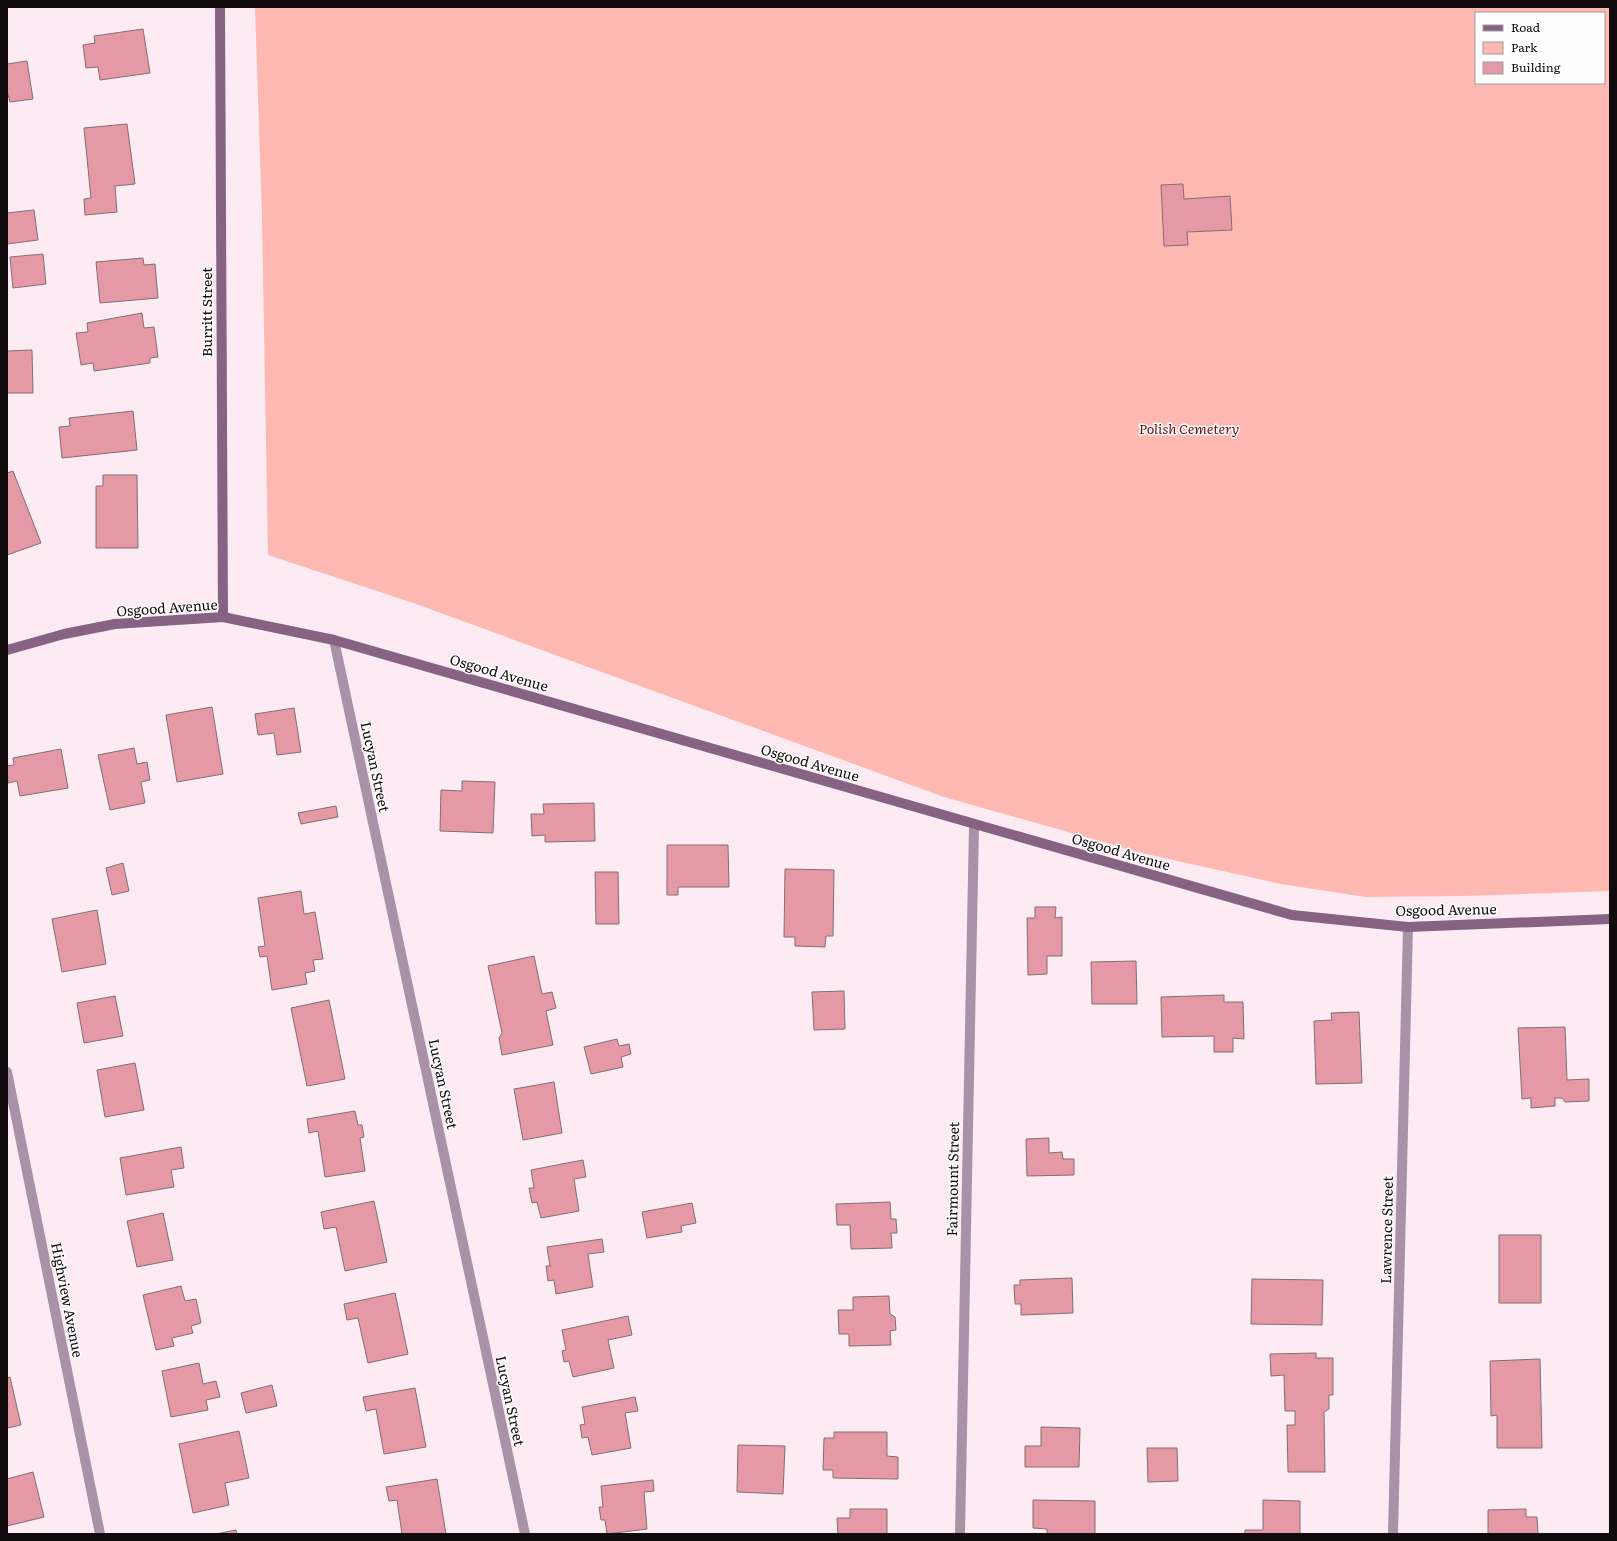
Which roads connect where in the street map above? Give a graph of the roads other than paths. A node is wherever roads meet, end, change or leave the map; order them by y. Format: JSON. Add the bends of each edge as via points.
{"nodes":[{"id":1,"x":220,"y":7,"type":"edge"},
{"id":2,"x":222,"y":617,"type":"junction"},
{"id":3,"x":334,"y":640,"type":"junction"},
{"id":4,"x":7,"y":650,"type":"edge"},
{"id":5,"x":974,"y":825,"type":"junction"},
{"id":6,"x":1610,"y":919,"type":"edge"},
{"id":7,"x":1408,"y":927,"type":"junction"},
{"id":8,"x":7,"y":1072,"type":"edge"},
{"id":9,"x":100,"y":1534,"type":"edge"},
{"id":10,"x":525,"y":1534,"type":"edge"},
{"id":11,"x":960,"y":1534,"type":"edge"},
{"id":12,"x":1394,"y":1534,"type":"edge"}],
"edges":[{"from":1,"to":2,"type":"street","name":"Burritt Street"},
{"from":2,"to":3,"type":"street","name":"Osgood Avenue"},
{"from":2,"to":4,"type":"street","name":"Osgood Avenue","via":[[115,624],[64,634]]},
{"from":3,"to":5,"type":"street","name":"Osgood Avenue"},
{"from":3,"to":10,"type":"street","name":"Lucyan Street"},
{"from":5,"to":7,"type":"street","name":"Osgood Avenue","via":[[1292,915]]},
{"from":5,"to":11,"type":"street","name":"Fairmount Street"},
{"from":6,"to":7,"type":"street","name":"Osgood Avenue"},
{"from":7,"to":12,"type":"street","name":"Lawrence Street"},
{"from":8,"to":9,"type":"street","name":"Highview Avenue"}]}
